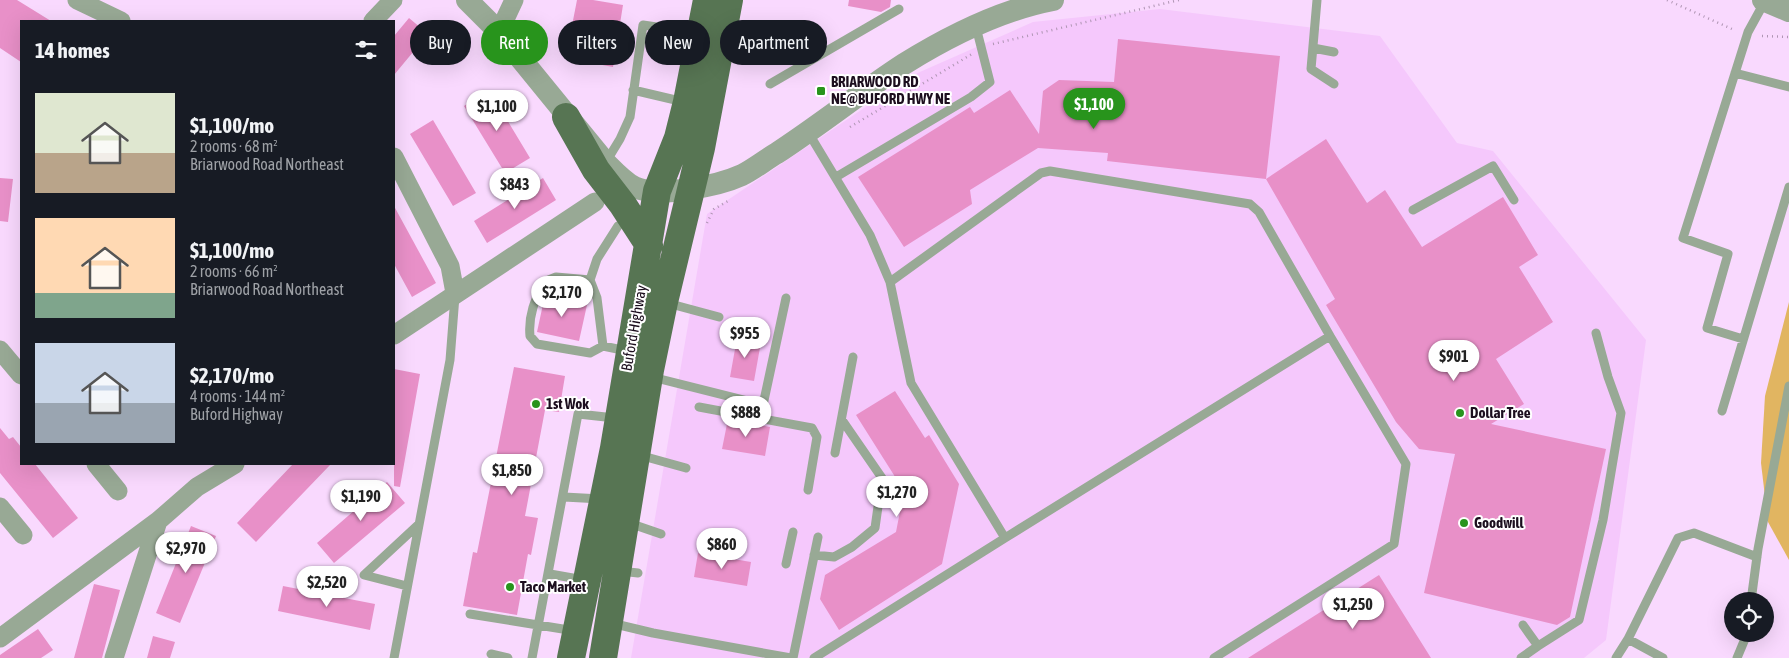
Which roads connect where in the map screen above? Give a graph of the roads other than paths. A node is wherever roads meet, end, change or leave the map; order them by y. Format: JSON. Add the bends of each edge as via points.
{"nodes":[{"id":1,"x":77,"y":0,"type":"edge"},
{"id":2,"x":393,"y":0,"type":"edge"},
{"id":3,"x":467,"y":0,"type":"edge"},
{"id":4,"x":514,"y":0,"type":"edge"},
{"id":5,"x":706,"y":0,"type":"edge"},
{"id":6,"x":729,"y":0,"type":"edge"},
{"id":7,"x":1053,"y":0,"type":"edge"},
{"id":8,"x":1317,"y":0,"type":"edge"},
{"id":9,"x":1765,"y":0,"type":"edge"},
{"id":10,"x":899,"y":9,"type":"dead end"},
{"id":11,"x":1789,"y":11,"type":"edge"},
{"id":12,"x":119,"y":20,"type":"edge"},
{"id":13,"x":374,"y":20,"type":"edge"},
{"id":14,"x":487,"y":20,"type":"edge"},
{"id":15,"x":505,"y":20,"type":"edge"},
{"id":16,"x":702,"y":20,"type":"edge"},
{"id":17,"x":645,"y":25,"type":"edge"},
{"id":18,"x":976,"y":26,"type":"junction"},
{"id":19,"x":1313,"y":48,"type":"junction"},
{"id":20,"x":1334,"y":52,"type":"dead end"},
{"id":21,"x":525,"y":65,"type":"edge"},
{"id":22,"x":694,"y":65,"type":"edge"},
{"id":23,"x":1735,"y":73,"type":"junction"},
{"id":24,"x":770,"y":84,"type":"dead end"},
{"id":25,"x":1334,"y":84,"type":"dead end"},
{"id":26,"x":1789,"y":87,"type":"edge"},
{"id":27,"x":632,"y":90,"type":"junction"},
{"id":28,"x":687,"y":102,"type":"junction"},
{"id":29,"x":566,"y":118,"type":"junction"},
{"id":30,"x":808,"y":132,"type":"junction"},
{"id":31,"x":395,"y":159,"type":"edge"},
{"id":32,"x":606,"y":162,"type":"junction"},
{"id":33,"x":836,"y":178,"type":"junction"},
{"id":34,"x":1789,"y":187,"type":"edge"},
{"id":35,"x":691,"y":190,"type":"junction"},
{"id":36,"x":657,"y":191,"type":"junction"},
{"id":37,"x":1514,"y":200,"type":"dead end"},
{"id":38,"x":595,"y":202,"type":"dead end"},
{"id":39,"x":1413,"y":210,"type":"dead end"},
{"id":40,"x":618,"y":226,"type":"dead end"},
{"id":41,"x":649,"y":245,"type":"junction"},
{"id":42,"x":590,"y":280,"type":"junction"},
{"id":43,"x":890,"y":282,"type":"junction"},
{"id":44,"x":455,"y":293,"type":"junction"},
{"id":45,"x":786,"y":298,"type":"dead end"},
{"id":46,"x":664,"y":302,"type":"junction"},
{"id":47,"x":719,"y":317,"type":"dead end"},
{"id":48,"x":1596,"y":333,"type":"dead end"},
{"id":49,"x":395,"y":335,"type":"edge"},
{"id":50,"x":1330,"y":336,"type":"junction"},
{"id":51,"x":1743,"y":339,"type":"junction"},
{"id":52,"x":602,"y":346,"type":"junction"},
{"id":53,"x":0,"y":350,"type":"edge"},
{"id":54,"x":630,"y":351,"type":"junction"},
{"id":55,"x":853,"y":357,"type":"dead end"},
{"id":56,"x":20,"y":374,"type":"edge"},
{"id":57,"x":649,"y":376,"type":"junction"},
{"id":58,"x":1789,"y":386,"type":"edge"},
{"id":59,"x":700,"y":407,"type":"dead end"},
{"id":60,"x":1722,"y":410,"type":"dead end"},
{"id":61,"x":619,"y":419,"type":"junction"},
{"id":62,"x":842,"y":420,"type":"junction"},
{"id":63,"x":835,"y":453,"type":"dead end"},
{"id":64,"x":636,"y":454,"type":"junction"},
{"id":65,"x":97,"y":465,"type":"edge"},
{"id":66,"x":233,"y":465,"type":"edge"},
{"id":67,"x":686,"y":468,"type":"dead end"},
{"id":68,"x":808,"y":490,"type":"dead end"},
{"id":69,"x":118,"y":491,"type":"dead end"},
{"id":70,"x":564,"y":497,"type":"junction"},
{"id":71,"x":604,"y":499,"type":"junction"},
{"id":72,"x":0,"y":508,"type":"edge"},
{"id":73,"x":158,"y":521,"type":"junction"},
{"id":74,"x":625,"y":522,"type":"junction"},
{"id":75,"x":420,"y":524,"type":"junction"},
{"id":76,"x":793,"y":532,"type":"dead end"},
{"id":77,"x":662,"y":534,"type":"dead end"},
{"id":78,"x":23,"y":535,"type":"dead end"},
{"id":79,"x":818,"y":536,"type":"dead end"},
{"id":80,"x":1005,"y":538,"type":"junction"},
{"id":81,"x":814,"y":555,"type":"junction"},
{"id":82,"x":1757,"y":557,"type":"junction"},
{"id":83,"x":786,"y":564,"type":"dead end"},
{"id":84,"x":550,"y":574,"type":"junction"},
{"id":85,"x":587,"y":580,"type":"junction"},
{"id":86,"x":407,"y":586,"type":"junction"},
{"id":87,"x":1752,"y":592,"type":"edge"},
{"id":88,"x":470,"y":614,"type":"dead end"},
{"id":89,"x":608,"y":623,"type":"junction"},
{"id":90,"x":1523,"y":625,"type":"dead end"},
{"id":91,"x":539,"y":626,"type":"junction"},
{"id":92,"x":578,"y":631,"type":"junction"},
{"id":93,"x":0,"y":638,"type":"edge"},
{"id":94,"x":1628,"y":639,"type":"junction"},
{"id":95,"x":1744,"y":642,"type":"edge"},
{"id":96,"x":1538,"y":646,"type":"junction"},
{"id":97,"x":491,"y":654,"type":"dead end"},
{"id":98,"x":114,"y":658,"type":"edge"},
{"id":99,"x":394,"y":658,"type":"edge"},
{"id":100,"x":508,"y":658,"type":"edge"},
{"id":101,"x":532,"y":658,"type":"edge"},
{"id":102,"x":571,"y":658,"type":"edge"},
{"id":103,"x":603,"y":658,"type":"edge"},
{"id":104,"x":792,"y":658,"type":"edge"},
{"id":105,"x":814,"y":658,"type":"edge"},
{"id":106,"x":1214,"y":658,"type":"edge"},
{"id":107,"x":1521,"y":658,"type":"edge"},
{"id":108,"x":1616,"y":658,"type":"edge"},
{"id":109,"x":1663,"y":658,"type":"edge"},
{"id":110,"x":1737,"y":658,"type":"edge"}],
"edges":[{"from":1,"to":12,"type":"street"},
{"from":2,"to":13,"type":"street"},
{"from":3,"to":14,"type":"street"},
{"from":4,"to":15,"type":"street"},
{"from":5,"to":16,"type":"main road","name":"Buford Highway"},
{"from":6,"to":35,"type":"main road","name":"Buford Highway"},
{"from":7,"to":18,"type":"street","via":[[1028,5]]},
{"from":8,"to":19,"type":"lane"},
{"from":9,"to":11,"type":"street"},
{"from":9,"to":23,"type":"lane","via":[[1748,32]]},
{"from":10,"to":24,"type":"lane"},
{"from":17,"to":27,"type":"lane"},
{"from":18,"to":30,"type":"street","via":[[905,64]]},
{"from":18,"to":33,"type":"lane","via":[[990,82],[971,97]]},
{"from":19,"to":20,"type":"lane"},
{"from":19,"to":25,"type":"lane","via":[[1311,69]]},
{"from":21,"to":29,"type":"street"},
{"from":22,"to":28,"type":"main road","name":"Buford Highway"},
{"from":23,"to":26,"type":"lane"},
{"from":23,"to":51,"type":"lane","via":[[1683,238],[1728,254],[1707,328]]},
{"from":27,"to":28,"type":"lane"},
{"from":27,"to":32,"type":"lane","via":[[630,117]]},
{"from":28,"to":36,"type":"main road","name":"Buford Highway","via":[[678,138]]},
{"from":29,"to":32,"type":"street"},
{"from":29,"to":41,"type":"main road","via":[[596,170]]},
{"from":30,"to":33,"type":"lane"},
{"from":30,"to":35,"type":"street","via":[[741,176]]},
{"from":31,"to":44,"type":"street","via":[[450,266]]},
{"from":32,"to":36,"type":"street","via":[[636,188]]},
{"from":33,"to":43,"type":"lane","via":[[870,235]]},
{"from":34,"to":51,"type":"lane"},
{"from":35,"to":36,"type":"street"},
{"from":35,"to":46,"type":"main road","name":"Buford Highway"},
{"from":36,"to":41,"type":"main road","name":"Buford Highway"},
{"from":37,"to":39,"type":"lane","via":[[1492,166]]},
{"from":38,"to":44,"type":"street"},
{"from":40,"to":42,"type":"lane","via":[[597,259]]},
{"from":41,"to":54,"type":"main road","name":"Buford Highway"},
{"from":42,"to":52,"type":"lane","via":[[598,298]]},
{"from":42,"to":52,"type":"lane","via":[[556,277],[544,282],[534,301],[530,336],[537,344],[590,353]]},
{"from":43,"to":50,"type":"lane","via":[[1041,173],[1050,171],[1250,204],[1260,212]]},
{"from":43,"to":80,"type":"lane","via":[[911,383]]},
{"from":44,"to":49,"type":"street"},
{"from":44,"to":75,"type":"lane","via":[[450,360]]},
{"from":45,"to":57,"type":"lane","via":[[763,405]]},
{"from":46,"to":47,"type":"lane"},
{"from":46,"to":57,"type":"main road","name":"Buford Highway"},
{"from":48,"to":96,"type":"lane","via":[[1621,413],[1603,520],[1579,620]]},
{"from":50,"to":80,"type":"lane"},
{"from":50,"to":106,"type":"lane","via":[[1406,464],[1394,544]]},
{"from":51,"to":60,"type":"lane"},
{"from":52,"to":54,"type":"lane"},
{"from":53,"to":56,"type":"street"},
{"from":54,"to":61,"type":"main road","name":"Buford Highway"},
{"from":55,"to":62,"type":"lane"},
{"from":57,"to":64,"type":"main road","name":"Buford Highway"},
{"from":58,"to":82,"type":"lane"},
{"from":59,"to":68,"type":"lane","via":[[812,428],[817,444]]},
{"from":61,"to":70,"type":"lane","via":[[578,414]]},
{"from":61,"to":71,"type":"main road","name":"Buford Highway"},
{"from":62,"to":63,"type":"lane"},
{"from":62,"to":81,"type":"lane","via":[[882,478],[875,528],[834,557]]},
{"from":64,"to":67,"type":"lane"},
{"from":64,"to":74,"type":"main road","name":"Buford Highway"},
{"from":65,"to":69,"type":"street"},
{"from":66,"to":73,"type":"street","via":[[197,487]]},
{"from":70,"to":71,"type":"lane"},
{"from":70,"to":84,"type":"lane"},
{"from":71,"to":85,"type":"main road","name":"Buford Highway"},
{"from":72,"to":78,"type":"street"},
{"from":73,"to":93,"type":"street"},
{"from":73,"to":98,"type":"street"},
{"from":74,"to":77,"type":"lane"},
{"from":74,"to":89,"type":"main road","name":"Buford Highway","via":[[627,572]]},
{"from":75,"to":86,"type":"lane"},
{"from":75,"to":86,"type":"lane","via":[[364,575]]},
{"from":76,"to":83,"type":"lane"},
{"from":79,"to":81,"type":"lane"},
{"from":80,"to":105,"type":"lane"},
{"from":81,"to":104,"type":"lane"},
{"from":82,"to":87,"type":"lane"},
{"from":82,"to":94,"type":"lane","via":[[1694,533],[1678,538]]},
{"from":84,"to":85,"type":"lane"},
{"from":84,"to":91,"type":"lane"},
{"from":85,"to":92,"type":"main road","name":"Buford Highway"},
{"from":86,"to":99,"type":"lane"},
{"from":88,"to":91,"type":"lane"},
{"from":89,"to":103,"type":"main road","name":"Buford Highway"},
{"from":89,"to":104,"type":"lane"},
{"from":90,"to":96,"type":"lane"},
{"from":91,"to":92,"type":"lane"},
{"from":91,"to":101,"type":"lane"},
{"from":92,"to":102,"type":"main road","name":"Buford Highway"},
{"from":94,"to":108,"type":"lane"},
{"from":94,"to":109,"type":"lane"},
{"from":95,"to":110,"type":"lane"},
{"from":96,"to":107,"type":"lane"},
{"from":97,"to":100,"type":"lane"}]}
